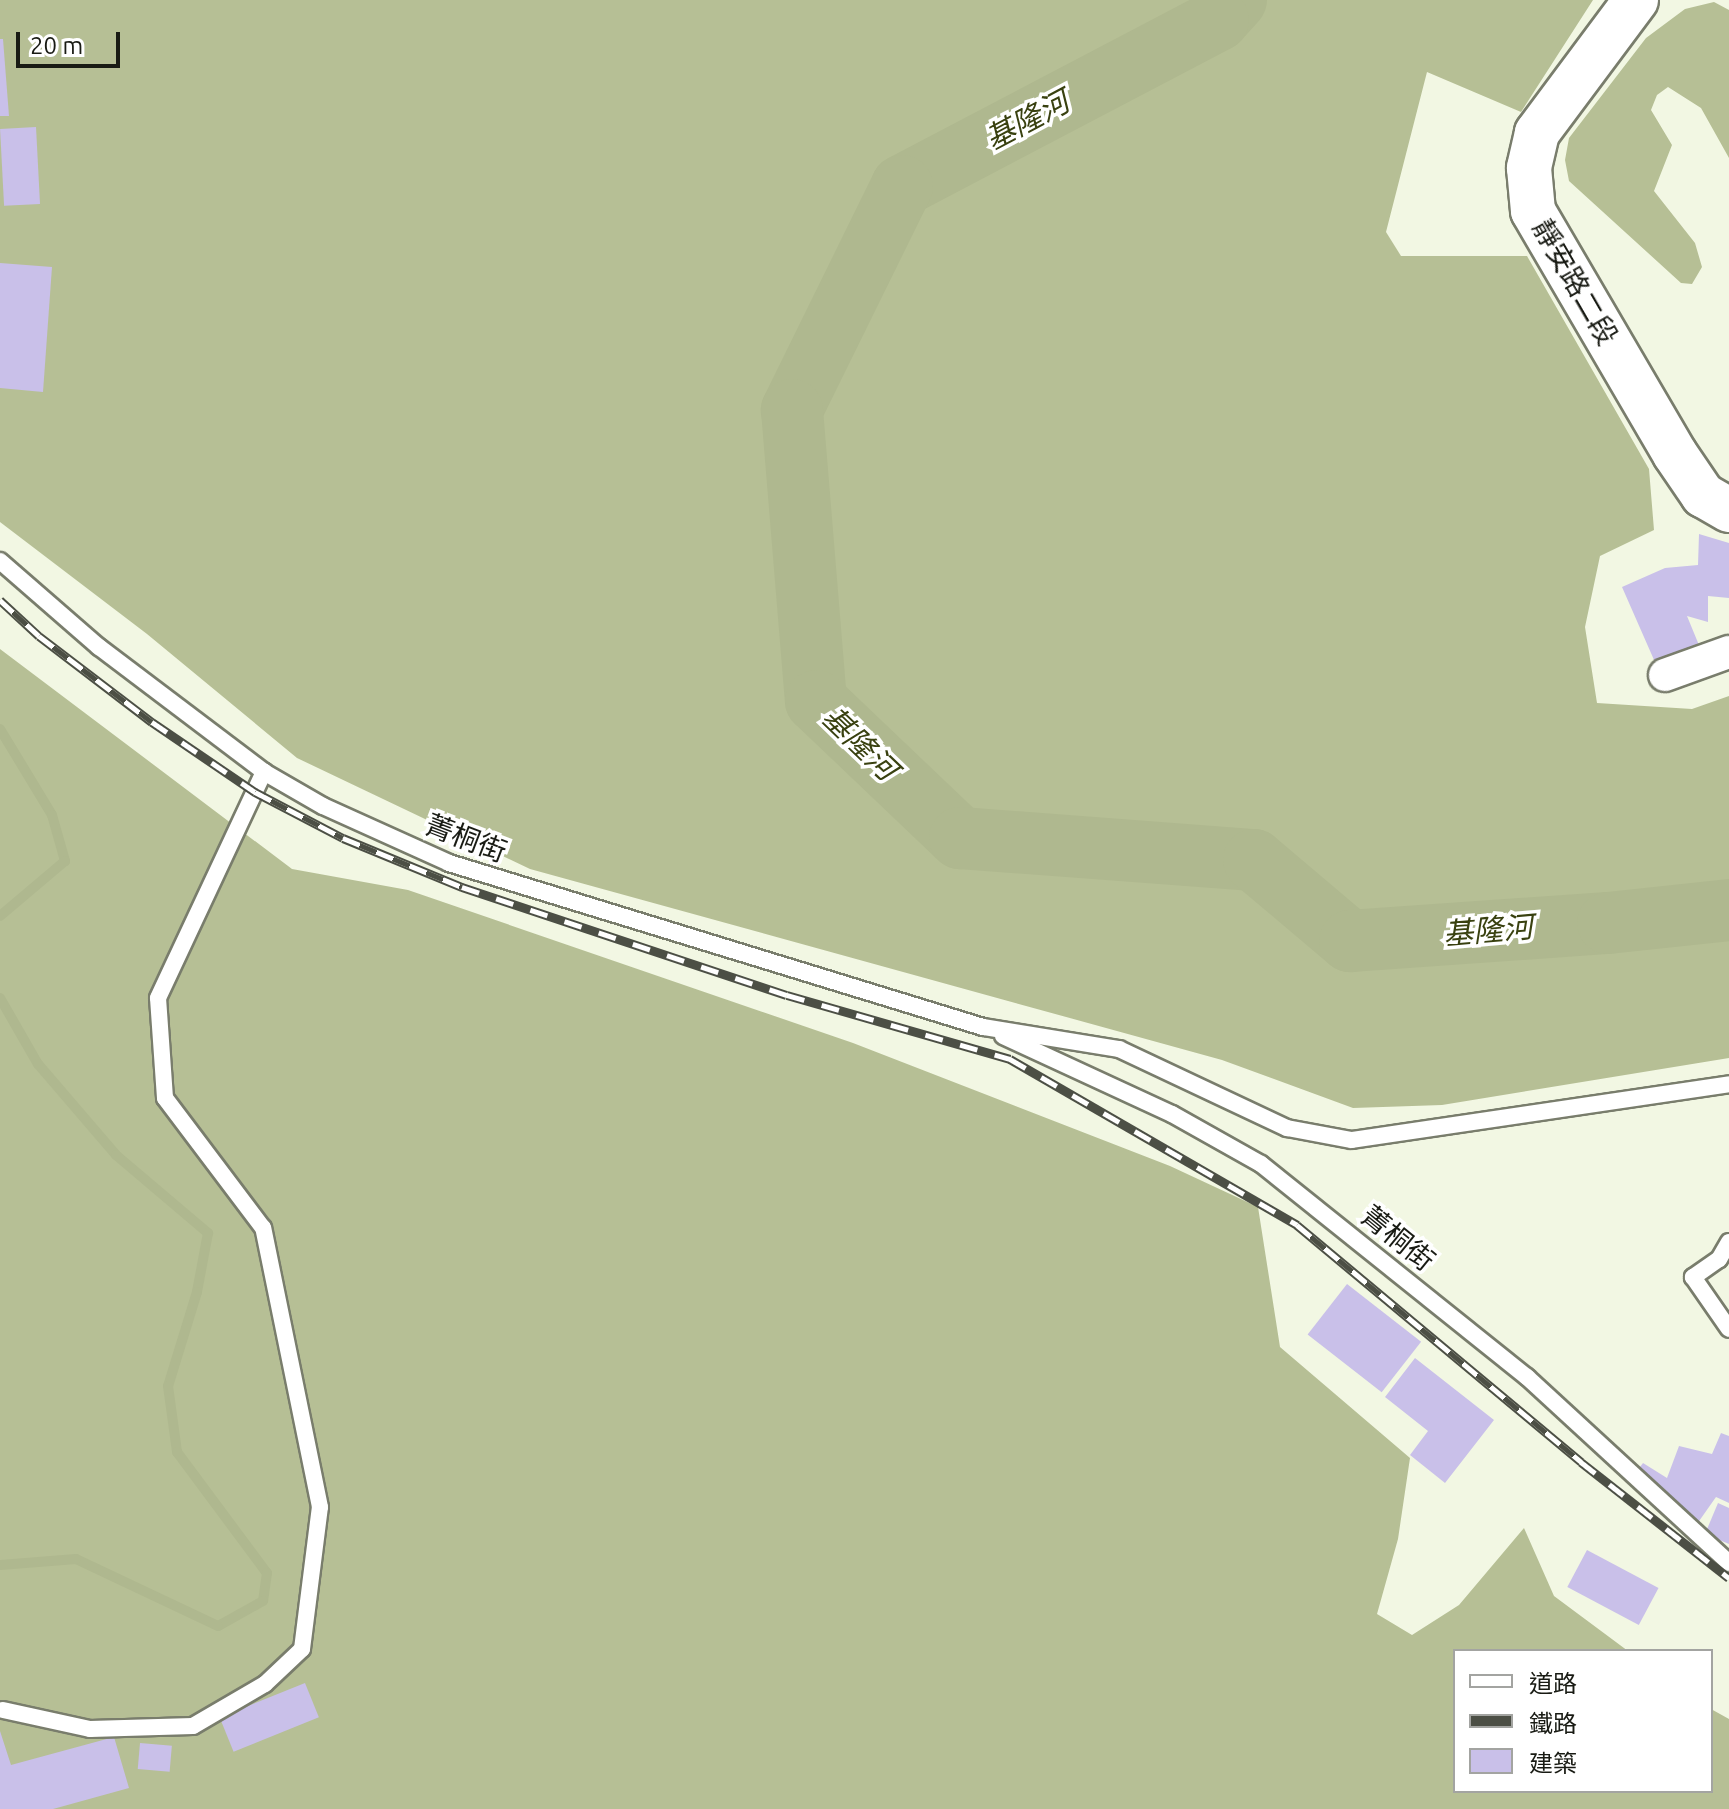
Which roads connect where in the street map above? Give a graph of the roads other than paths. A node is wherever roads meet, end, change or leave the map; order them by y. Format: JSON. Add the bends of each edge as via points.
{"nodes":[{"id":1,"x":1636,"y":0,"type":"edge"},
{"id":2,"x":1729,"y":510,"type":"edge"},
{"id":3,"x":0,"y":561,"type":"edge"},
{"id":4,"x":1729,"y":652,"type":"edge"},
{"id":5,"x":1665,"y":675,"type":"dead end"},
{"id":6,"x":264,"y":772,"type":"junction"},
{"id":7,"x":983,"y":1027,"type":"junction"},
{"id":8,"x":1729,"y":1084,"type":"edge"},
{"id":9,"x":1729,"y":1242,"type":"edge"},
{"id":10,"x":1729,"y":1329,"type":"edge"},
{"id":11,"x":1729,"y":1563,"type":"edge"},
{"id":12,"x":3,"y":1710,"type":"dead end"}],
"edges":[{"from":1,"to":2,"type":"main road","name":"靜安路二段","via":[[1537,133],[1529,168],[1533,211],[1675,454],[1703,495]]},
{"from":3,"to":6,"type":"lane","name":"菁桐街","via":[[99,647]]},
{"from":4,"to":5,"type":"street"},
{"from":6,"to":7,"type":"lane","name":"菁桐街","via":[[323,806],[449,863]]},
{"from":6,"to":12,"type":"lane","via":[[158,998],[165,1098],[263,1228],[320,1507],[302,1649],[265,1684],[193,1726],[90,1729]]},
{"from":7,"to":8,"type":"lane","name":"菁桐街","via":[[1119,1049],[1287,1128],[1352,1140]]},
{"from":7,"to":11,"type":"lane","name":"菁桐街","via":[[1172,1114],[1261,1164],[1527,1377]]},
{"from":9,"to":10,"type":"lane","via":[[1719,1259],[1693,1277]]}]}
